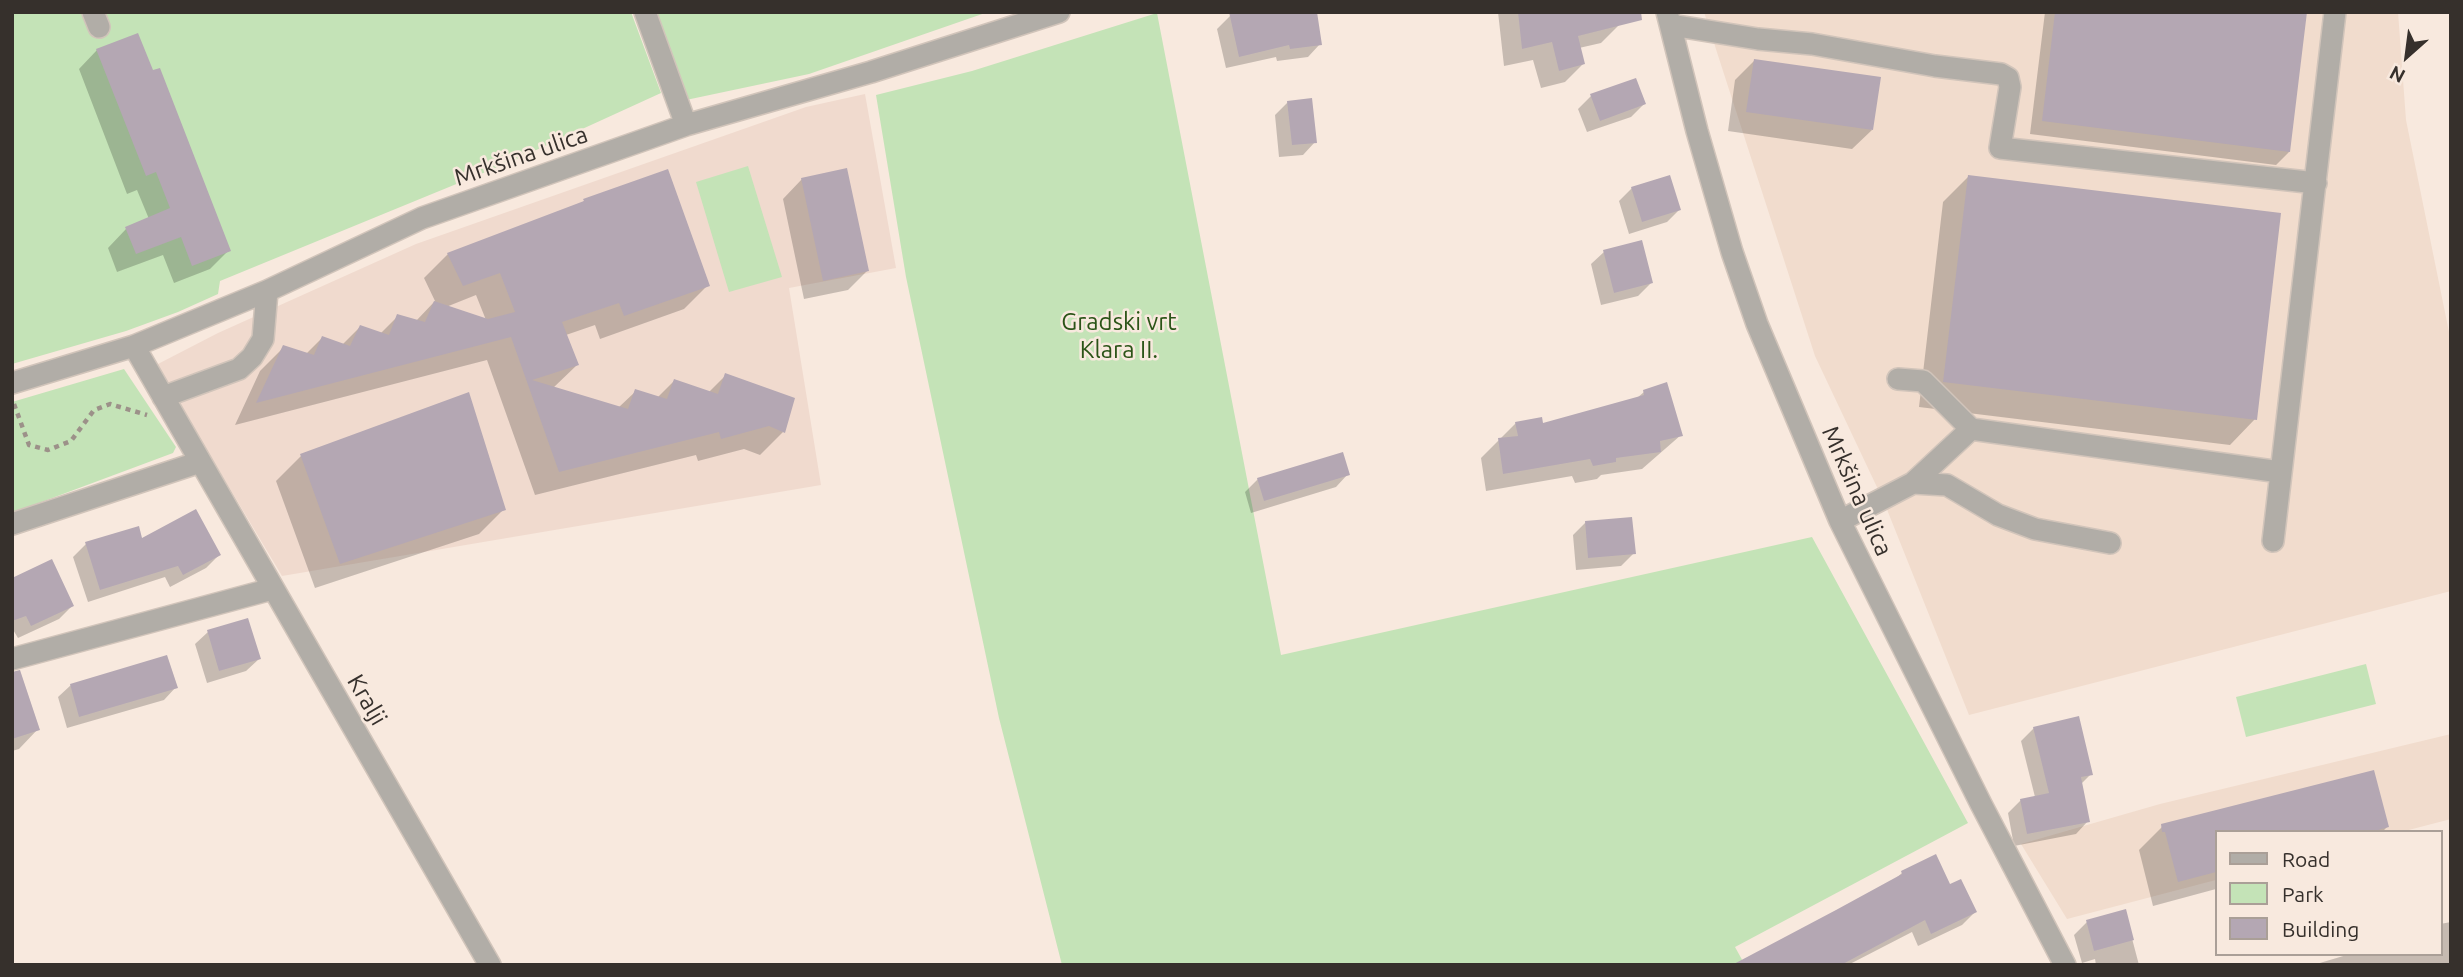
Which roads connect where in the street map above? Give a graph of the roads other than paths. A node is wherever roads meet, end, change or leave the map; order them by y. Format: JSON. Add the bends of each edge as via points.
{"nodes":[{"id":1,"x":645,"y":12,"type":"edge"},
{"id":2,"x":1059,"y":12,"type":"edge"},
{"id":3,"x":2335,"y":12,"type":"edge"},
{"id":4,"x":1669,"y":19,"type":"edge"},
{"id":5,"x":685,"y":125,"type":"junction"},
{"id":6,"x":2316,"y":183,"type":"junction"},
{"id":7,"x":267,"y":291,"type":"junction"},
{"id":8,"x":134,"y":346,"type":"junction"},
{"id":9,"x":1898,"y":379,"type":"dead end"},
{"id":10,"x":12,"y":383,"type":"edge"},
{"id":11,"x":167,"y":403,"type":"junction"},
{"id":12,"x":1972,"y":429,"type":"junction"},
{"id":13,"x":200,"y":462,"type":"junction"},
{"id":14,"x":2280,"y":472,"type":"junction"},
{"id":15,"x":1913,"y":483,"type":"junction"},
{"id":16,"x":1840,"y":521,"type":"junction"},
{"id":17,"x":12,"y":524,"type":"edge"},
{"id":18,"x":2273,"y":541,"type":"dead end"},
{"id":19,"x":2110,"y":543,"type":"dead end"},
{"id":20,"x":272,"y":589,"type":"junction"},
{"id":21,"x":12,"y":659,"type":"edge"},
{"id":22,"x":490,"y":965,"type":"edge"},
{"id":23,"x":2065,"y":965,"type":"edge"}],
"edges":[{"from":1,"to":5,"type":"street"},
{"from":2,"to":5,"type":"street","name":"Mrkšina ulica"},
{"from":3,"to":6,"type":"street"},
{"from":4,"to":6,"type":"street","via":[[1758,39],[2001,74],[2010,87],[2000,148]]},
{"from":4,"to":16,"type":"street","name":"Mrkšina ulica","via":[[1705,158],[1756,324]]},
{"from":5,"to":7,"type":"street","name":"Mrkšina ulica","via":[[422,218]]},
{"from":6,"to":14,"type":"street"},
{"from":7,"to":8,"type":"street","name":"Mrkšina ulica"},
{"from":7,"to":11,"type":"street","via":[[263,339],[253,357],[239,369]]},
{"from":8,"to":10,"type":"street","name":"Mrkšina ulica"},
{"from":8,"to":11,"type":"street","name":"Kralji"},
{"from":9,"to":12,"type":"street","via":[[1923,381]]},
{"from":11,"to":13,"type":"street","name":"Kralji"},
{"from":12,"to":14,"type":"street"},
{"from":12,"to":15,"type":"street"},
{"from":13,"to":17,"type":"street"},
{"from":13,"to":20,"type":"street","name":"Kralji"},
{"from":14,"to":18,"type":"street"},
{"from":15,"to":16,"type":"street"},
{"from":15,"to":19,"type":"street","via":[[1947,485],[2035,530]]},
{"from":16,"to":23,"type":"street","name":"Mrkšina ulica"},
{"from":20,"to":21,"type":"street"},
{"from":20,"to":22,"type":"street","name":"Kralji"}]}
